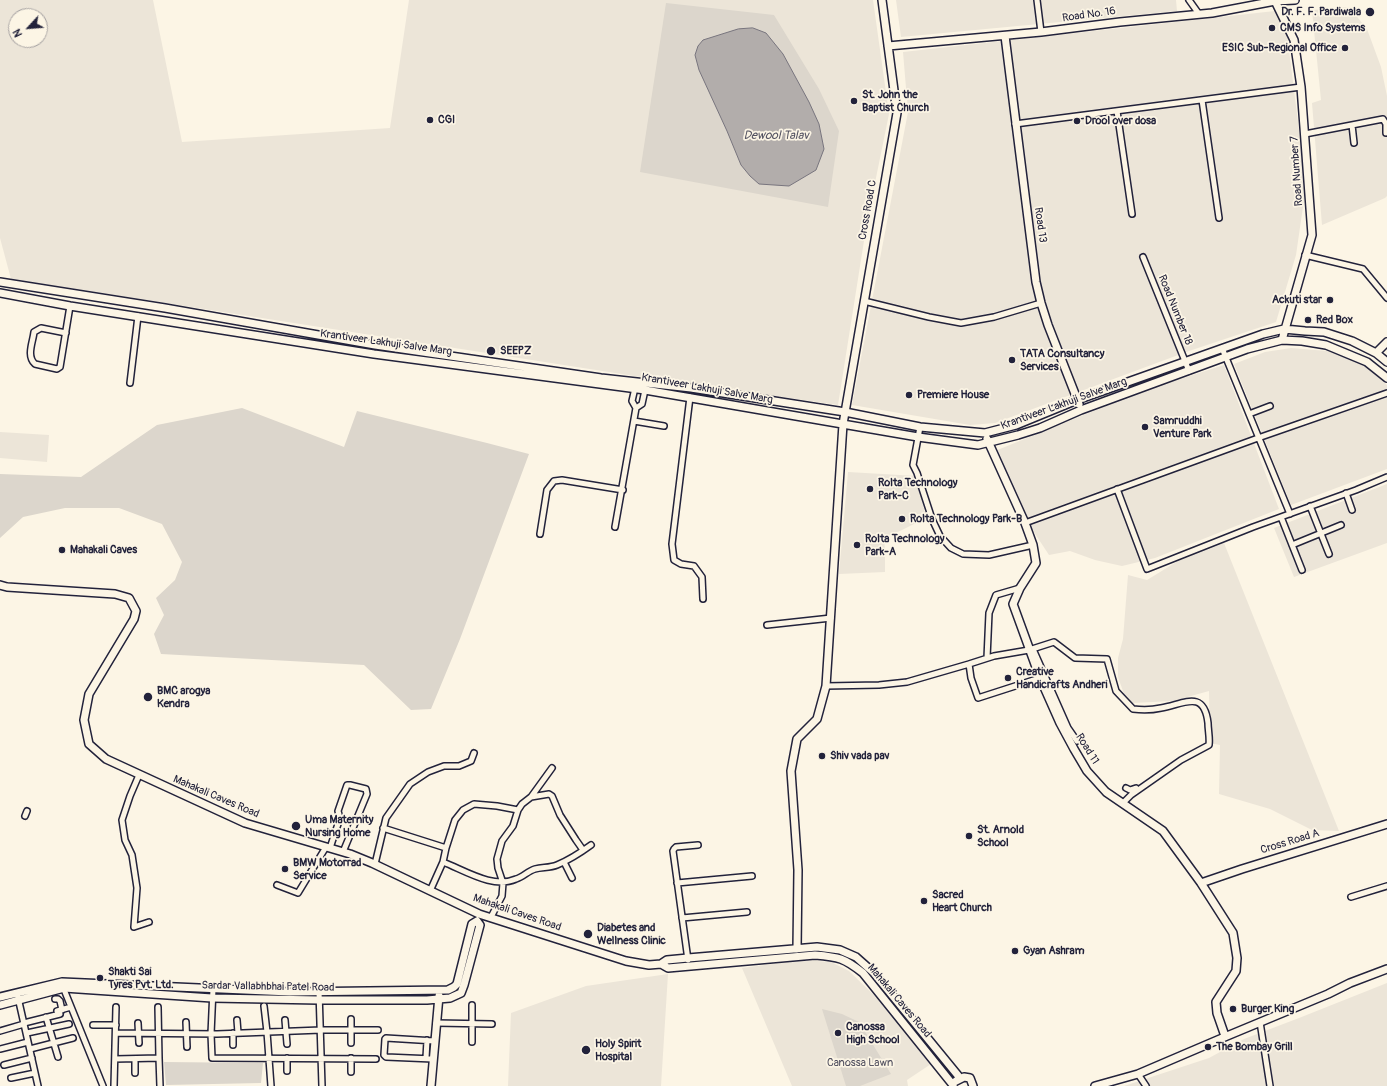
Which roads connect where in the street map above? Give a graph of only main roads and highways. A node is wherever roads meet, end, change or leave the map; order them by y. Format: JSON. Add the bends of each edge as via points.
{"nodes":[{"id":1,"x":882,"y":0,"type":"edge"},
{"id":2,"x":1294,"y":0,"type":"edge"},
{"id":3,"x":1275,"y":1,"type":"junction"},
{"id":4,"x":1005,"y":36,"type":"junction"},
{"id":5,"x":888,"y":46,"type":"junction"},
{"id":6,"x":0,"y":282,"type":"edge"},
{"id":7,"x":0,"y":293,"type":"edge"},
{"id":8,"x":1284,"y":329,"type":"junction"},
{"id":9,"x":1282,"y":340,"type":"junction"},
{"id":10,"x":1387,"y":342,"type":"edge"},
{"id":11,"x":375,"y":344,"type":"junction"},
{"id":12,"x":1376,"y":353,"type":"junction"},
{"id":13,"x":374,"y":354,"type":"junction"},
{"id":14,"x":1387,"y":362,"type":"edge"},
{"id":15,"x":1387,"y":378,"type":"edge"},
{"id":16,"x":1077,"y":400,"type":"junction"},
{"id":17,"x":1081,"y":410,"type":"junction"},
{"id":18,"x":845,"y":412,"type":"junction"},
{"id":19,"x":843,"y":424,"type":"junction"},
{"id":20,"x":985,"y":433,"type":"junction"},
{"id":21,"x":987,"y":443,"type":"junction"},
{"id":22,"x":0,"y":584,"type":"edge"},
{"id":23,"x":1387,"y":824,"type":"edge"},
{"id":24,"x":1201,"y":884,"type":"junction"},
{"id":25,"x":478,"y":918,"type":"junction"},
{"id":26,"x":797,"y":949,"type":"junction"},
{"id":27,"x":661,"y":964,"type":"junction"},
{"id":28,"x":1387,"y":969,"type":"edge"},
{"id":29,"x":63,"y":985,"type":"junction"},
{"id":30,"x":439,"y":990,"type":"junction"},
{"id":31,"x":18,"y":996,"type":"junction"},
{"id":32,"x":0,"y":997,"type":"edge"},
{"id":33,"x":439,"y":999,"type":"junction"},
{"id":34,"x":0,"y":1005,"type":"edge"},
{"id":35,"x":1225,"y":1036,"type":"junction"},
{"id":36,"x":960,"y":1078,"type":"junction"},
{"id":37,"x":973,"y":1084,"type":"edge"},
{"id":38,"x":953,"y":1085,"type":"edge"},
{"id":39,"x":431,"y":1086,"type":"edge"},
{"id":40,"x":1096,"y":1086,"type":"edge"}],
"edges":[{"from":1,"to":5,"type":"main road","name":"Cross Road C"},
{"from":2,"to":3,"type":"main road","name":"Road No. 16"},
{"from":3,"to":4,"type":"main road","name":"Road No. 16","via":[[1212,13]]},
{"from":3,"to":8,"type":"main road","name":"Road Number 7","via":[[1294,40],[1301,87],[1312,235]]},
{"from":4,"to":5,"type":"main road","name":"Road No. 16"},
{"from":4,"to":16,"type":"main road","name":"Road 13","via":[[1036,282],[1048,326]]},
{"from":5,"to":18,"type":"main road","name":"Cross Road C","via":[[897,114]]},
{"from":6,"to":11,"type":"main road","name":"Krantiveer Lakhuji Salve Marg"},
{"from":7,"to":13,"type":"main road","name":"Krantiveer Lakhuji Salve Marg"},
{"from":8,"to":9,"type":"main road","name":"Road Number 7"},
{"from":8,"to":12,"type":"main road","name":"Krantiveer Lakhuji Salve Marg","via":[[1324,332],[1352,341]]},
{"from":8,"to":16,"type":"main road","name":"Krantiveer Lakhuji Salve Marg","via":[[1222,348]]},
{"from":9,"to":15,"type":"main road","name":"Krantiveer Lakhuji Salve Marg","via":[[1326,345],[1367,362]]},
{"from":9,"to":17,"type":"main road","name":"Krantiveer Lakhuji Salve Marg","via":[[1247,349]]},
{"from":10,"to":12,"type":"main road"},
{"from":11,"to":13,"type":"main road"},
{"from":11,"to":18,"type":"main road","name":"Krantiveer Lakhuji Salve Marg"},
{"from":12,"to":14,"type":"main road","name":"Krantiveer Lakhuji Salve Marg"},
{"from":13,"to":19,"type":"main road","name":"Krantiveer Lakhuji Salve Marg","via":[[635,388]]},
{"from":16,"to":17,"type":"main road","name":"Road 13"},
{"from":16,"to":20,"type":"main road","name":"Krantiveer Lakhuji Salve Marg","via":[[1016,425]]},
{"from":17,"to":21,"type":"main road","name":"Krantiveer Lakhuji Salve Marg","via":[[1040,428]]},
{"from":18,"to":19,"type":"main road","name":"Cross Road C"},
{"from":18,"to":20,"type":"main road","name":"Krantiveer Lakhuji Salve Marg","via":[[920,427]]},
{"from":19,"to":21,"type":"main road","name":"Krantiveer Lakhuji Salve Marg","via":[[978,445]]},
{"from":19,"to":26,"type":"main road","name":"Cross Road C","via":[[826,686],[817,719],[797,738],[791,771],[798,870]]},
{"from":20,"to":21,"type":"main road","name":"Road 11"},
{"from":21,"to":24,"type":"main road","name":"Road 11","via":[[1033,545],[1036,563],[1013,604],[1040,678],[1060,723],[1087,771],[1106,792],[1163,831]]},
{"from":22,"to":25,"type":"main road","name":"Mahakali Caves Road","via":[[7,587],[115,594],[130,598],[136,611],[134,619],[89,694],[84,720],[89,744],[106,760],[245,823],[328,847],[375,864]]},
{"from":23,"to":24,"type":"main road","name":"Cross Road A"},
{"from":24,"to":35,"type":"main road","name":"Road 11","via":[[1233,933],[1238,958],[1236,971],[1216,1002],[1216,1013]]},
{"from":25,"to":27,"type":"main road","name":"Mahakali Caves Road","via":[[491,917],[626,962]]},
{"from":25,"to":30,"type":"main road","name":"Sardar Vallabhbhai Patel Road","via":[[472,924],[457,984],[448,990]]},
{"from":25,"to":33,"type":"main road","name":"Sardar Vallabhbhai Patel Road","via":[[480,925],[461,993]]},
{"from":26,"to":27,"type":"main road","name":"Mahakali Caves Road","via":[[667,960]]},
{"from":26,"to":36,"type":"main road","name":"Mahakali Caves Road","via":[[817,947],[840,950],[865,964]]},
{"from":27,"to":38,"type":"main road","name":"Mahakali Caves Road","via":[[668,968],[815,955],[844,959],[863,972]]},
{"from":28,"to":35,"type":"main road"},
{"from":29,"to":30,"type":"main road","name":"Sardar Vallabhbhai Patel Road","via":[[262,991]]},
{"from":29,"to":31,"type":"main road","name":"Sardar Vallabhbhai Patel Road"},
{"from":29,"to":33,"type":"main road","name":"Sardar Vallabhbhai Patel Road","via":[[212,998]]},
{"from":30,"to":33,"type":"main road"},
{"from":31,"to":32,"type":"main road","name":"Sardar Vallabhbhai Patel Road"},
{"from":31,"to":34,"type":"main road","name":"Sardar Vallabhbhai Patel Road"},
{"from":33,"to":39,"type":"main road","via":[[429,1059]]},
{"from":35,"to":40,"type":"main road","via":[[1138,1074]]},
{"from":36,"to":37,"type":"main road","via":[[964,1077]]},
{"from":36,"to":38,"type":"main road","name":"Mahakali Caves Road"}]}
